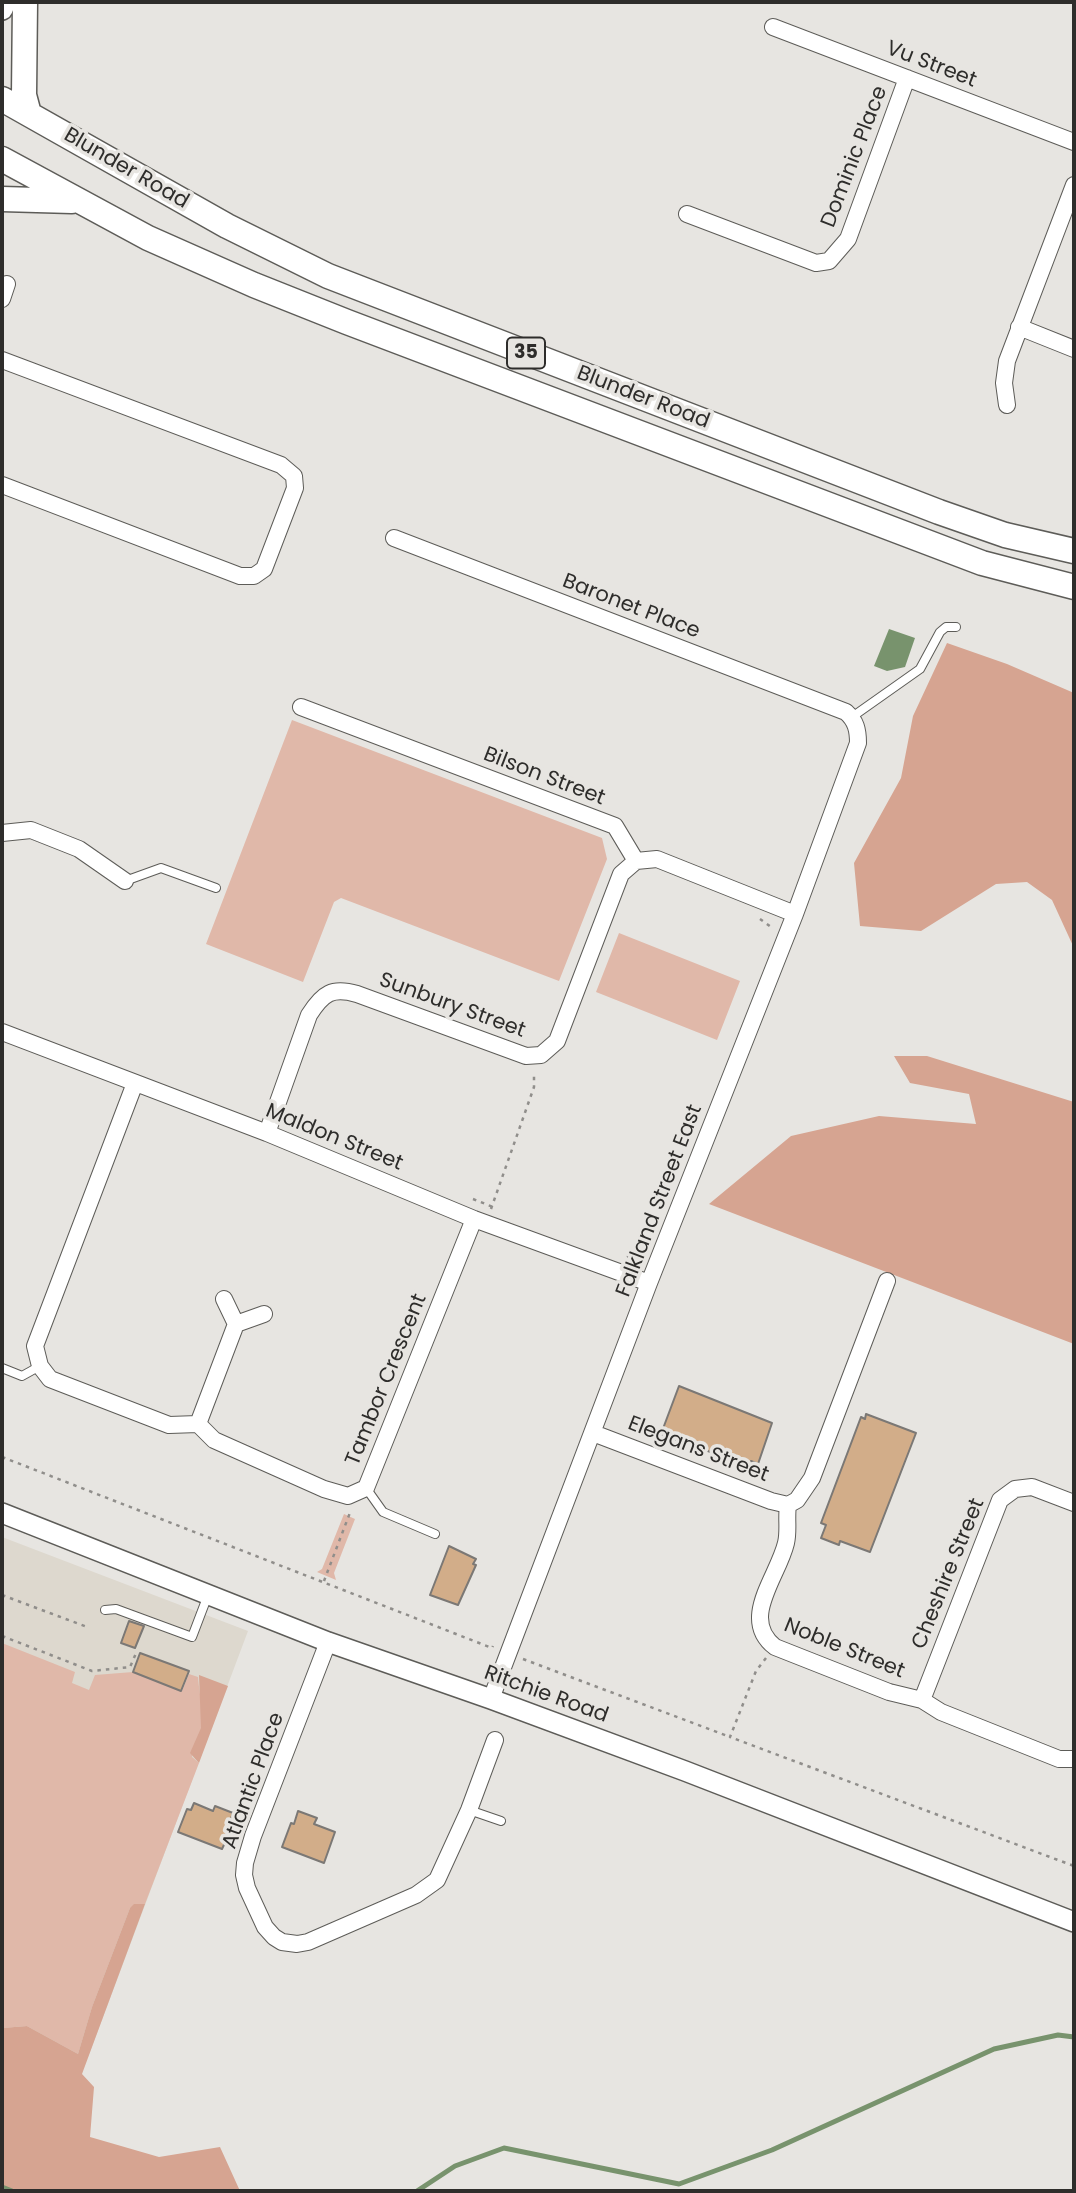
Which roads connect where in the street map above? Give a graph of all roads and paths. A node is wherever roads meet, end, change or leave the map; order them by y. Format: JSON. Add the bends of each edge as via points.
{"nodes":[{"id":1,"x":5,"y":2,"type":"edge"},
{"id":2,"x":26,"y":2,"type":"edge"},
{"id":3,"x":2,"y":9,"type":"edge"},
{"id":4,"x":773,"y":27,"type":"dead end"},
{"id":5,"x":907,"y":78,"type":"junction"},
{"id":6,"x":2,"y":99,"type":"edge"},
{"id":7,"x":29,"y":114,"type":"junction"},
{"id":8,"x":1074,"y":142,"type":"edge"},
{"id":9,"x":2,"y":159,"type":"edge"},
{"id":10,"x":1074,"y":185,"type":"edge"},
{"id":11,"x":2,"y":199,"type":"edge"},
{"id":12,"x":76,"y":201,"type":"junction"},
{"id":13,"x":687,"y":214,"type":"dead end"},
{"id":14,"x":1020,"y":327,"type":"junction"},
{"id":15,"x":1074,"y":349,"type":"edge"},
{"id":16,"x":2,"y":360,"type":"edge"},
{"id":17,"x":1007,"y":405,"type":"dead end"},
{"id":18,"x":2,"y":485,"type":"edge"},
{"id":19,"x":394,"y":538,"type":"dead end"},
{"id":20,"x":1074,"y":551,"type":"edge"},
{"id":21,"x":1074,"y":587,"type":"edge"},
{"id":22,"x":956,"y":627,"type":"dead end"},
{"id":23,"x":301,"y":707,"type":"dead end"},
{"id":24,"x":852,"y":717,"type":"junction"},
{"id":25,"x":2,"y":833,"type":"edge"},
{"id":26,"x":636,"y":861,"type":"junction"},
{"id":27,"x":125,"y":881,"type":"joint"},
{"id":28,"x":216,"y":888,"type":"dead end"},
{"id":29,"x":795,"y":914,"type":"junction"},
{"id":30,"x":757,"y":915,"type":"dead end"},
{"id":31,"x":771,"y":928,"type":"dead end"},
{"id":32,"x":2,"y":1032,"type":"edge"},
{"id":33,"x":538,"y":1069,"type":"dead end"},
{"id":34,"x":135,"y":1083,"type":"junction"},
{"id":35,"x":267,"y":1133,"type":"junction"},
{"id":36,"x":466,"y":1196,"type":"dead end"},
{"id":37,"x":492,"y":1206,"type":"junction"},
{"id":38,"x":482,"y":1216,"type":"junction"},
{"id":39,"x":646,"y":1250,"type":"dead end"},
{"id":40,"x":621,"y":1256,"type":"dead end"},
{"id":41,"x":887,"y":1281,"type":"dead end"},
{"id":42,"x":649,"y":1283,"type":"junction"},
{"id":43,"x":224,"y":1299,"type":"dead end"},
{"id":44,"x":264,"y":1314,"type":"dead end"},
{"id":45,"x":236,"y":1324,"type":"junction"},
{"id":46,"x":40,"y":1366,"type":"junction"},
{"id":47,"x":2,"y":1368,"type":"edge"},
{"id":48,"x":198,"y":1424,"type":"junction"},
{"id":49,"x":593,"y":1433,"type":"junction"},
{"id":50,"x":2,"y":1457,"type":"edge"},
{"id":51,"x":366,"y":1488,"type":"junction"},
{"id":52,"x":1074,"y":1503,"type":"edge"},
{"id":53,"x":788,"y":1505,"type":"junction"},
{"id":54,"x":2,"y":1513,"type":"edge"},
{"id":55,"x":435,"y":1534,"type":"dead end"},
{"id":56,"x":2,"y":1595,"type":"edge"},
{"id":57,"x":208,"y":1595,"type":"junction"},
{"id":58,"x":105,"y":1610,"type":"dead end"},
{"id":59,"x":87,"y":1628,"type":"dead end"},
{"id":60,"x":2,"y":1636,"type":"edge"},
{"id":61,"x":328,"y":1642,"type":"junction"},
{"id":62,"x":775,"y":1647,"type":"junction"},
{"id":63,"x":492,"y":1648,"type":"dead end"},
{"id":64,"x":137,"y":1651,"type":"dead end"},
{"id":65,"x":518,"y":1657,"type":"dead end"},
{"id":66,"x":491,"y":1699,"type":"junction"},
{"id":67,"x":922,"y":1699,"type":"junction"},
{"id":68,"x":730,"y":1737,"type":"junction"},
{"id":69,"x":495,"y":1740,"type":"dead end"},
{"id":70,"x":1074,"y":1759,"type":"edge"},
{"id":71,"x":469,"y":1810,"type":"junction"},
{"id":72,"x":501,"y":1821,"type":"dead end"},
{"id":73,"x":1074,"y":1866,"type":"edge"},
{"id":74,"x":1074,"y":1922,"type":"edge"}],
"edges":[{"from":1,"to":3,"type":"main road"},
{"from":2,"to":7,"type":"main road","via":[[24,95]]},
{"from":4,"to":5,"type":"street","name":"Vu Street"},
{"from":5,"to":8,"type":"street","name":"Vu Street"},
{"from":5,"to":13,"type":"street","name":"Dominic Place","via":[[848,239],[829,261],[816,263]]},
{"from":6,"to":7,"type":"main road","name":"Blunder Road","number":"35"},
{"from":7,"to":20,"type":"main road","name":"Blunder Road","number":"35","via":[[227,226],[328,276],[939,512],[1005,535]]},
{"from":9,"to":12,"type":"main road","name":"Blunder Road","number":"35"},
{"from":10,"to":14,"type":"street"},
{"from":11,"to":12,"type":"main road"},
{"from":12,"to":21,"type":"main road","name":"Blunder Road","number":"35","via":[[148,238],[347,322],[982,563]]},
{"from":14,"to":15,"type":"street"},
{"from":14,"to":17,"type":"street","via":[[1007,361]]},
{"from":16,"to":18,"type":"street","via":[[281,465],[295,476],[295,488],[264,569],[254,576],[240,576]]},
{"from":19,"to":24,"type":"street","name":"Baronet Place"},
{"from":22,"to":24,"type":"lane","via":[[940,632],[920,670]]},
{"from":23,"to":26,"type":"street","name":"Bilson Street","via":[[615,826]]},
{"from":24,"to":29,"type":"street","name":"Falkland Street East","via":[[858,743]]},
{"from":25,"to":27,"type":"street","via":[[31,830],[79,849]]},
{"from":26,"to":29,"type":"street","via":[[657,859]]},
{"from":26,"to":35,"type":"street","name":"Sunbury Street","via":[[621,874],[557,1041],[541,1055],[526,1056],[341,990],[317,1002],[309,1015]]},
{"from":27,"to":28,"type":"lane","via":[[161,868]]},
{"from":29,"to":42,"type":"street","name":"Falkland Street East"},
{"from":30,"to":31,"type":"path"},
{"from":32,"to":34,"type":"street","name":"Maldon Street"},
{"from":33,"to":37,"type":"path"},
{"from":34,"to":35,"type":"street","name":"Maldon Street"},
{"from":34,"to":46,"type":"street","via":[[35,1346]]},
{"from":35,"to":38,"type":"street","name":"Maldon Street"},
{"from":36,"to":37,"type":"path"},
{"from":37,"to":38,"type":"path"},
{"from":38,"to":42,"type":"street","name":"Maldon Street"},
{"from":38,"to":51,"type":"street","name":"Tambor Crescent"},
{"from":39,"to":40,"type":"path"},
{"from":41,"to":53,"type":"street","via":[[812,1478]]},
{"from":42,"to":49,"type":"street","name":"Falkland Street East"},
{"from":43,"to":45,"type":"street"},
{"from":44,"to":45,"type":"street"},
{"from":45,"to":48,"type":"street"},
{"from":46,"to":47,"type":"lane","via":[[23,1376]]},
{"from":46,"to":48,"type":"street","via":[[50,1379],[169,1425]]},
{"from":48,"to":51,"type":"street","name":"Tambor Crescent","via":[[214,1440],[324,1489],[348,1496]]},
{"from":49,"to":53,"type":"street","name":"Elegans Street"},
{"from":49,"to":66,"type":"street","name":"Falkland Street East"},
{"from":50,"to":63,"type":"path"},
{"from":51,"to":55,"type":"lane","via":[[383,1512]]},
{"from":52,"to":67,"type":"street","name":"Cheshire Street","via":[[1032,1488],[1015,1489],[1000,1500]]},
{"from":53,"to":62,"type":"street","name":"Noble Street","via":[[787,1541],[758,1618],[764,1639]]},
{"from":54,"to":57,"type":"street","name":"Ritchie Road"},
{"from":56,"to":59,"type":"path"},
{"from":57,"to":58,"type":"lane","via":[[192,1637],[116,1609]]},
{"from":57,"to":61,"type":"street","name":"Ritchie Road"},
{"from":60,"to":64,"type":"path","via":[[92,1671],[130,1667]]},
{"from":61,"to":66,"type":"street","name":"Ritchie Road"},
{"from":61,"to":71,"type":"street","name":"Atlantic Place","via":[[245,1863],[247,1888],[265,1927],[289,1944],[308,1942],[416,1895],[443,1871]]},
{"from":62,"to":67,"type":"street","name":"Noble Street","via":[[889,1692]]},
{"from":62,"to":68,"type":"path","via":[[756,1671]]},
{"from":65,"to":68,"type":"path"},
{"from":66,"to":74,"type":"street","name":"Ritchie Road"},
{"from":67,"to":70,"type":"street","name":"Noble Street","via":[[941,1712],[1059,1759]]},
{"from":68,"to":73,"type":"path"},
{"from":69,"to":71,"type":"street","name":"Atlantic Place"},
{"from":71,"to":72,"type":"lane"}]}
